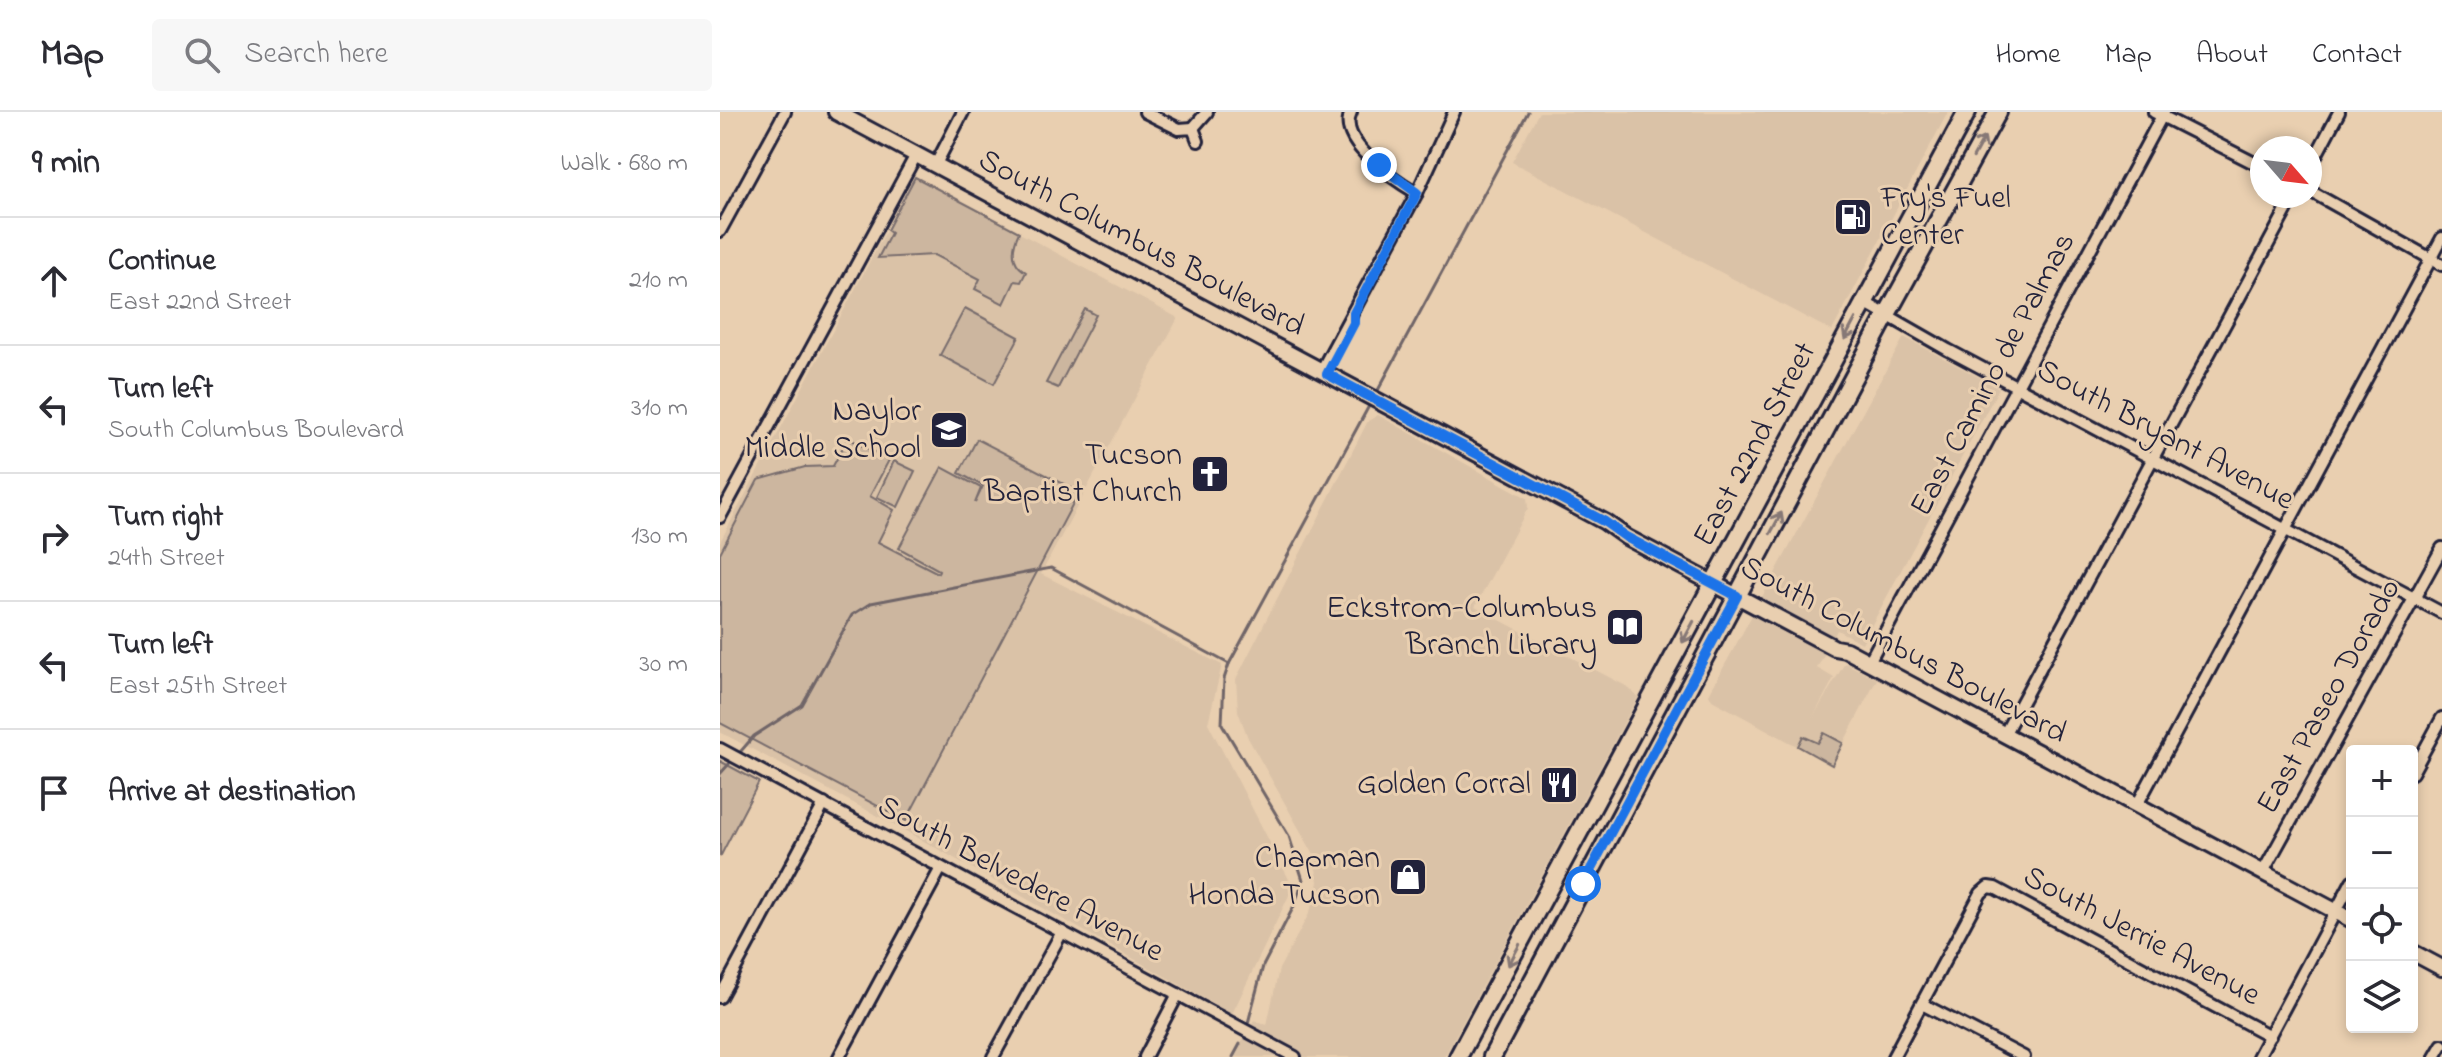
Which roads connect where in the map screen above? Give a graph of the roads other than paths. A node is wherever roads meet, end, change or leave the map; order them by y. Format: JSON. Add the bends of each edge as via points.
{"nodes":[{"id":1,"x":785,"y":112,"type":"edge"},
{"id":2,"x":836,"y":112,"type":"edge"},
{"id":3,"x":963,"y":112,"type":"edge"},
{"id":4,"x":1145,"y":112,"type":"edge"},
{"id":5,"x":1207,"y":112,"type":"edge"},
{"id":6,"x":1351,"y":112,"type":"edge"},
{"id":7,"x":1454,"y":112,"type":"edge"},
{"id":8,"x":1967,"y":112,"type":"edge"},
{"id":9,"x":1998,"y":112,"type":"edge"},
{"id":10,"x":2339,"y":112,"type":"edge"},
{"id":11,"x":2160,"y":113,"type":"edge"},
{"id":12,"x":1193,"y":128,"type":"junction"},
{"id":13,"x":1198,"y":141,"type":"dead end"},
{"id":14,"x":2322,"y":144,"type":"edge"},
{"id":15,"x":916,"y":155,"type":"junction"},
{"id":16,"x":2250,"y":161,"type":"edge"},
{"id":17,"x":935,"y":166,"type":"junction"},
{"id":18,"x":1417,"y":193,"type":"junction"},
{"id":19,"x":2322,"y":198,"type":"edge"},
{"id":20,"x":2288,"y":208,"type":"edge"},
{"id":21,"x":720,"y":231,"type":"edge"},
{"id":22,"x":2442,"y":238,"type":"edge"},
{"id":23,"x":2431,"y":259,"type":"junction"},
{"id":24,"x":2442,"y":265,"type":"edge"},
{"id":25,"x":1864,"y":302,"type":"junction"},
{"id":26,"x":1886,"y":316,"type":"junction"},
{"id":27,"x":1324,"y":373,"type":"junction"},
{"id":28,"x":2016,"y":387,"type":"junction"},
{"id":29,"x":2153,"y":460,"type":"junction"},
{"id":30,"x":720,"y":517,"type":"edge"},
{"id":31,"x":2287,"y":530,"type":"junction"},
{"id":32,"x":2442,"y":548,"type":"edge"},
{"id":33,"x":1714,"y":584,"type":"junction"},
{"id":34,"x":1737,"y":596,"type":"junction"},
{"id":35,"x":2414,"y":598,"type":"junction"},
{"id":36,"x":2442,"y":613,"type":"edge"},
{"id":37,"x":1869,"y":662,"type":"junction"},
{"id":38,"x":2442,"y":718,"type":"edge"},
{"id":39,"x":2004,"y":735,"type":"junction"},
{"id":40,"x":720,"y":749,"type":"edge"},
{"id":41,"x":2418,"y":762,"type":"edge"},
{"id":42,"x":824,"y":804,"type":"junction"},
{"id":43,"x":2137,"y":805,"type":"junction"},
{"id":44,"x":941,"y":868,"type":"junction"},
{"id":45,"x":2263,"y":872,"type":"junction"},
{"id":46,"x":2347,"y":889,"type":"edge"},
{"id":47,"x":2335,"y":911,"type":"junction"},
{"id":48,"x":2346,"y":917,"type":"edge"},
{"id":49,"x":1062,"y":932,"type":"junction"},
{"id":50,"x":2418,"y":955,"type":"edge"},
{"id":51,"x":2442,"y":968,"type":"edge"},
{"id":52,"x":1178,"y":994,"type":"junction"},
{"id":53,"x":720,"y":997,"type":"edge"},
{"id":54,"x":1922,"y":1004,"type":"junction"},
{"id":55,"x":2270,"y":1036,"type":"junction"},
{"id":56,"x":2442,"y":1045,"type":"edge"},
{"id":57,"x":839,"y":1057,"type":"edge"},
{"id":58,"x":993,"y":1057,"type":"edge"},
{"id":59,"x":1145,"y":1057,"type":"edge"},
{"id":60,"x":1295,"y":1057,"type":"edge"},
{"id":61,"x":1458,"y":1057,"type":"edge"},
{"id":62,"x":1492,"y":1057,"type":"edge"},
{"id":63,"x":1893,"y":1057,"type":"edge"},
{"id":64,"x":2024,"y":1057,"type":"edge"},
{"id":65,"x":2258,"y":1057,"type":"edge"},
{"id":66,"x":2435,"y":1057,"type":"edge"}],
"edges":[{"from":1,"to":21,"type":"street"},
{"from":2,"to":15,"type":"street","name":"South Columbus Boulevard"},
{"from":3,"to":17,"type":"street"},
{"from":4,"to":12,"type":"street","via":[[1179,129]]},
{"from":5,"to":12,"type":"street"},
{"from":6,"to":18,"type":"street","via":[[1350,135],[1363,152]]},
{"from":7,"to":18,"type":"street"},
{"from":8,"to":25,"type":"main road","name":"East 22nd Street"},
{"from":26,"to":9,"type":"main road","name":"East 22nd Street","one_way":true},
{"from":10,"to":14,"type":"street"},
{"from":11,"to":16,"type":"street"},
{"from":11,"to":28,"type":"street","name":"East Camino de Palmas"},
{"from":12,"to":13,"type":"street"},
{"from":15,"to":17,"type":"street","name":"South Columbus Boulevard"},
{"from":15,"to":30,"type":"street"},
{"from":17,"to":27,"type":"street","name":"South Columbus Boulevard"},
{"from":18,"to":27,"type":"street"},
{"from":19,"to":23,"type":"street"},
{"from":20,"to":29,"type":"street"},
{"from":22,"to":23,"type":"street"},
{"from":23,"to":24,"type":"street"},
{"from":23,"to":31,"type":"street"},
{"from":25,"to":26,"type":"street","name":"South Bryant Avenue"},
{"from":25,"to":33,"type":"main road","name":"East 22nd Street","one_way":true},
{"from":26,"to":28,"type":"street","name":"South Bryant Avenue"},
{"from":34,"to":26,"type":"main road","name":"East 22nd Street","one_way":true},
{"from":27,"to":33,"type":"street","name":"South Columbus Boulevard"},
{"from":28,"to":29,"type":"street","name":"South Bryant Avenue"},
{"from":28,"to":37,"type":"street","name":"East Camino de Palmas"},
{"from":29,"to":31,"type":"street","name":"South Bryant Avenue"},
{"from":29,"to":39,"type":"street"},
{"from":31,"to":35,"type":"street","name":"South Bryant Avenue"},
{"from":31,"to":43,"type":"street"},
{"from":32,"to":35,"type":"street","name":"East Paseo Dorado"},
{"from":33,"to":34,"type":"street","name":"South Columbus Boulevard"},
{"from":33,"to":61,"type":"main road","name":"East 22nd Street","one_way":true},
{"from":34,"to":37,"type":"street","name":"South Columbus Boulevard"},
{"from":34,"to":62,"type":"main road","name":"East 22nd Street"},
{"from":35,"to":36,"type":"street","name":"South Bryant Avenue"},
{"from":35,"to":45,"type":"street","name":"East Paseo Dorado"},
{"from":37,"to":39,"type":"street","name":"South Columbus Boulevard"},
{"from":38,"to":41,"type":"street"},
{"from":39,"to":43,"type":"street","name":"South Columbus Boulevard"},
{"from":40,"to":42,"type":"street","name":"South Belvedere Avenue"},
{"from":42,"to":44,"type":"street","name":"South Belvedere Avenue"},
{"from":42,"to":53,"type":"street"},
{"from":43,"to":45,"type":"street","name":"South Columbus Boulevard"},
{"from":44,"to":49,"type":"street","name":"South Belvedere Avenue"},
{"from":44,"to":57,"type":"street"},
{"from":45,"to":47,"type":"street","name":"South Columbus Boulevard"},
{"from":46,"to":47,"type":"street"},
{"from":47,"to":48,"type":"street","name":"South Columbus Boulevard"},
{"from":47,"to":55,"type":"street"},
{"from":49,"to":52,"type":"street","name":"South Belvedere Avenue"},
{"from":49,"to":58,"type":"street"},
{"from":50,"to":51,"type":"street"},
{"from":52,"to":59,"type":"street"},
{"from":52,"to":60,"type":"street","name":"South Belvedere Avenue"},
{"from":54,"to":55,"type":"street","name":"South Jerrie Avenue","via":[[1988,887]]},
{"from":54,"to":63,"type":"street"},
{"from":54,"to":64,"type":"street"},
{"from":55,"to":65,"type":"street"},
{"from":56,"to":66,"type":"street"}]}
